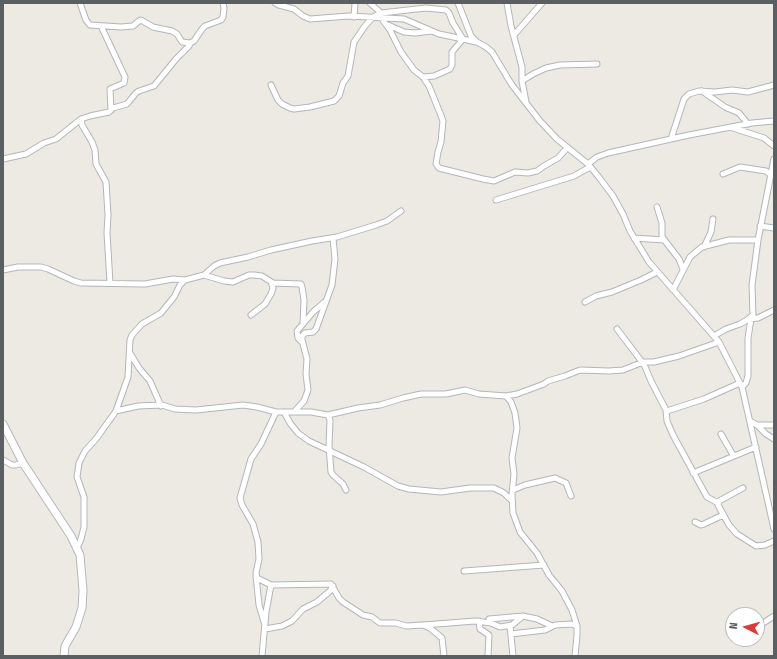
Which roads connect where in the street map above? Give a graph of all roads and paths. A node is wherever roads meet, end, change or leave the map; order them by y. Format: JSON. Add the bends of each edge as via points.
{"nodes":[{"id":1,"x":80,"y":3,"type":"edge"},
{"id":2,"x":223,"y":3,"type":"edge"},
{"id":3,"x":275,"y":3,"type":"edge"},
{"id":4,"x":355,"y":3,"type":"edge"},
{"id":5,"x":370,"y":3,"type":"edge"},
{"id":6,"x":444,"y":3,"type":"edge"},
{"id":7,"x":458,"y":3,"type":"edge"},
{"id":8,"x":508,"y":3,"type":"edge"},
{"id":9,"x":542,"y":3,"type":"edge"},
{"id":10,"x":448,"y":11,"type":"junction"},
{"id":11,"x":382,"y":16,"type":"junction"},
{"id":12,"x":354,"y":17,"type":"junction"},
{"id":13,"x":373,"y":17,"type":"junction"},
{"id":14,"x":386,"y":24,"type":"junction"},
{"id":15,"x":101,"y":26,"type":"junction"},
{"id":16,"x":433,"y":31,"type":"junction"},
{"id":17,"x":514,"y":35,"type":"junction"},
{"id":18,"x":463,"y":40,"type":"junction"},
{"id":19,"x":477,"y":42,"type":"junction"},
{"id":20,"x":190,"y":43,"type":"junction"},
{"id":21,"x":597,"y":64,"type":"dead end"},
{"id":22,"x":423,"y":77,"type":"junction"},
{"id":23,"x":522,"y":81,"type":"junction"},
{"id":24,"x":774,"y":85,"type":"edge"},
{"id":25,"x":271,"y":86,"type":"dead end"},
{"id":26,"x":702,"y":91,"type":"junction"},
{"id":27,"x":526,"y":104,"type":"junction"},
{"id":28,"x":111,"y":110,"type":"junction"},
{"id":29,"x":81,"y":120,"type":"junction"},
{"id":30,"x":774,"y":121,"type":"edge"},
{"id":31,"x":748,"y":124,"type":"junction"},
{"id":32,"x":729,"y":127,"type":"junction"},
{"id":33,"x":671,"y":139,"type":"junction"},
{"id":34,"x":774,"y":146,"type":"edge"},
{"id":35,"x":567,"y":148,"type":"junction"},
{"id":36,"x":3,"y":159,"type":"edge"},
{"id":37,"x":774,"y":159,"type":"edge"},
{"id":38,"x":589,"y":166,"type":"junction"},
{"id":39,"x":723,"y":174,"type":"dead end"},
{"id":40,"x":771,"y":175,"type":"junction"},
{"id":41,"x":496,"y":200,"type":"dead end"},
{"id":42,"x":657,"y":207,"type":"dead end"},
{"id":43,"x":401,"y":211,"type":"dead end"},
{"id":44,"x":713,"y":220,"type":"dead end"},
{"id":45,"x":760,"y":226,"type":"junction"},
{"id":46,"x":774,"y":228,"type":"edge"},
{"id":47,"x":333,"y":238,"type":"junction"},
{"id":48,"x":634,"y":238,"type":"junction"},
{"id":49,"x":664,"y":240,"type":"junction"},
{"id":50,"x":758,"y":240,"type":"junction"},
{"id":51,"x":704,"y":247,"type":"junction"},
{"id":52,"x":683,"y":269,"type":"junction"},
{"id":53,"x":3,"y":270,"type":"edge"},
{"id":54,"x":657,"y":272,"type":"junction"},
{"id":55,"x":204,"y":276,"type":"junction"},
{"id":56,"x":184,"y":280,"type":"junction"},
{"id":57,"x":270,"y":282,"type":"junction"},
{"id":58,"x":110,"y":283,"type":"junction"},
{"id":59,"x":673,"y":290,"type":"junction"},
{"id":60,"x":327,"y":300,"type":"junction"},
{"id":61,"x":585,"y":302,"type":"dead end"},
{"id":62,"x":774,"y":310,"type":"edge"},
{"id":63,"x":251,"y":315,"type":"dead end"},
{"id":64,"x":750,"y":319,"type":"junction"},
{"id":65,"x":303,"y":324,"type":"junction"},
{"id":66,"x":617,"y":329,"type":"dead end"},
{"id":67,"x":714,"y":336,"type":"junction"},
{"id":68,"x":719,"y":342,"type":"junction"},
{"id":69,"x":303,"y":343,"type":"junction"},
{"id":70,"x":130,"y":352,"type":"junction"},
{"id":71,"x":643,"y":362,"type":"junction"},
{"id":72,"x":741,"y":385,"type":"junction"},
{"id":73,"x":506,"y":396,"type":"junction"},
{"id":74,"x":161,"y":406,"type":"junction"},
{"id":75,"x":116,"y":411,"type":"junction"},
{"id":76,"x":667,"y":411,"type":"junction"},
{"id":77,"x":276,"y":412,"type":"junction"},
{"id":78,"x":284,"y":412,"type":"junction"},
{"id":79,"x":294,"y":412,"type":"junction"},
{"id":80,"x":328,"y":415,"type":"junction"},
{"id":81,"x":750,"y":421,"type":"junction"},
{"id":82,"x":3,"y":424,"type":"edge"},
{"id":83,"x":757,"y":425,"type":"junction"},
{"id":84,"x":774,"y":425,"type":"edge"},
{"id":85,"x":721,"y":434,"type":"dead end"},
{"id":86,"x":774,"y":439,"type":"edge"},
{"id":87,"x":756,"y":447,"type":"junction"},
{"id":88,"x":329,"y":451,"type":"junction"},
{"id":89,"x":733,"y":455,"type":"junction"},
{"id":90,"x":3,"y":460,"type":"edge"},
{"id":91,"x":23,"y":463,"type":"junction"},
{"id":92,"x":693,"y":473,"type":"junction"},
{"id":93,"x":744,"y":488,"type":"dead end"},
{"id":94,"x":346,"y":490,"type":"dead end"},
{"id":95,"x":513,"y":490,"type":"junction"},
{"id":96,"x":571,"y":496,"type":"dead end"},
{"id":97,"x":512,"y":501,"type":"junction"},
{"id":98,"x":718,"y":503,"type":"junction"},
{"id":99,"x":723,"y":514,"type":"junction"},
{"id":100,"x":695,"y":522,"type":"dead end"},
{"id":101,"x":774,"y":529,"type":"edge"},
{"id":102,"x":774,"y":541,"type":"edge"},
{"id":103,"x":77,"y":548,"type":"junction"},
{"id":104,"x":544,"y":565,"type":"junction"},
{"id":105,"x":464,"y":572,"type":"dead end"},
{"id":106,"x":256,"y":576,"type":"junction"},
{"id":107,"x":271,"y":586,"type":"junction"},
{"id":108,"x":333,"y":586,"type":"junction"},
{"id":109,"x":523,"y":616,"type":"junction"},
{"id":110,"x":774,"y":616,"type":"edge"},
{"id":111,"x":489,"y":619,"type":"dead end"},
{"id":112,"x":479,"y":622,"type":"junction"},
{"id":113,"x":765,"y":622,"type":"edge"},
{"id":114,"x":423,"y":625,"type":"junction"},
{"id":115,"x":510,"y":626,"type":"junction"},
{"id":116,"x":552,"y":626,"type":"junction"},
{"id":117,"x":577,"y":626,"type":"junction"},
{"id":118,"x":265,"y":627,"type":"junction"},
{"id":119,"x":511,"y":634,"type":"junction"},
{"id":120,"x":64,"y":656,"type":"edge"},
{"id":121,"x":262,"y":656,"type":"edge"},
{"id":122,"x":444,"y":656,"type":"edge"},
{"id":123,"x":488,"y":656,"type":"edge"},
{"id":124,"x":513,"y":656,"type":"edge"},
{"id":125,"x":575,"y":656,"type":"edge"}],
"edges":[{"from":1,"to":15,"type":"street","via":[[88,24]]},
{"from":2,"to":20,"type":"street","via":[[224,12],[221,20],[205,26]]},
{"from":3,"to":12,"type":"street","via":[[290,7],[310,19]]},
{"from":4,"to":12,"type":"street"},
{"from":5,"to":11,"type":"street"},
{"from":6,"to":10,"type":"street"},
{"from":7,"to":19,"type":"street","via":[[470,36]]},
{"from":8,"to":17,"type":"street"},
{"from":9,"to":17,"type":"street"},
{"from":10,"to":11,"type":"street","via":[[426,8]]},
{"from":10,"to":18,"type":"street"},
{"from":11,"to":13,"type":"street"},
{"from":11,"to":14,"type":"street"},
{"from":11,"to":16,"type":"street","via":[[404,19]]},
{"from":12,"to":13,"type":"street"},
{"from":13,"to":25,"type":"street","via":[[354,42],[348,76],[334,101],[294,109],[282,104]]},
{"from":14,"to":16,"type":"street","via":[[404,32]]},
{"from":14,"to":22,"type":"street","via":[[401,52],[414,70]]},
{"from":15,"to":20,"type":"street","via":[[130,26],[141,20],[153,27],[172,31],[182,42]]},
{"from":15,"to":28,"type":"street","via":[[125,77],[124,84],[110,89]]},
{"from":16,"to":18,"type":"street"},
{"from":17,"to":23,"type":"street","via":[[522,67]]},
{"from":18,"to":19,"type":"street"},
{"from":18,"to":22,"type":"street","via":[[452,52],[450,69],[434,76]]},
{"from":19,"to":27,"type":"street","via":[[492,52]]},
{"from":20,"to":28,"type":"street","via":[[156,84],[139,90],[127,104]]},
{"from":21,"to":23,"type":"street","via":[[546,68]]},
{"from":22,"to":35,"type":"street","via":[[443,121],[441,142],[436,157],[439,168],[494,181],[515,172],[537,171],[558,158]]},
{"from":23,"to":27,"type":"street"},
{"from":24,"to":26,"type":"street","via":[[748,92]]},
{"from":26,"to":31,"type":"street","via":[[739,113]]},
{"from":26,"to":33,"type":"street","via":[[689,94],[684,99]]},
{"from":27,"to":35,"type":"street"},
{"from":28,"to":29,"type":"street"},
{"from":29,"to":36,"type":"street","via":[[56,139],[26,154]]},
{"from":29,"to":58,"type":"street","via":[[95,150],[96,164],[106,182]]},
{"from":30,"to":31,"type":"street"},
{"from":31,"to":32,"type":"street"},
{"from":32,"to":33,"type":"street"},
{"from":32,"to":34,"type":"street","via":[[764,138]]},
{"from":33,"to":38,"type":"street","via":[[608,152],[597,157]]},
{"from":35,"to":38,"type":"street"},
{"from":37,"to":40,"type":"street"},
{"from":38,"to":41,"type":"street","via":[[574,176]]},
{"from":38,"to":48,"type":"street","via":[[613,196]]},
{"from":39,"to":40,"type":"street","via":[[740,167],[766,171]]},
{"from":40,"to":45,"type":"street"},
{"from":42,"to":49,"type":"street"},
{"from":43,"to":47,"type":"street","via":[[386,221]]},
{"from":44,"to":51,"type":"street"},
{"from":45,"to":46,"type":"street"},
{"from":45,"to":50,"type":"street"},
{"from":47,"to":55,"type":"street","via":[[220,263]]},
{"from":47,"to":60,"type":"street","via":[[335,268]]},
{"from":48,"to":49,"type":"street"},
{"from":48,"to":54,"type":"street"},
{"from":49,"to":52,"type":"street"},
{"from":50,"to":51,"type":"street","via":[[729,240]]},
{"from":50,"to":64,"type":"street","via":[[752,284],[753,314]]},
{"from":51,"to":52,"type":"street","via":[[694,252]]},
{"from":52,"to":59,"type":"street"},
{"from":53,"to":58,"type":"street","via":[[35,266],[48,269],[74,282]]},
{"from":54,"to":59,"type":"street"},
{"from":54,"to":61,"type":"street"},
{"from":55,"to":56,"type":"street"},
{"from":55,"to":57,"type":"street","via":[[233,282],[254,275],[262,276]]},
{"from":56,"to":58,"type":"street","via":[[173,279],[145,284]]},
{"from":56,"to":70,"type":"street","via":[[161,313],[136,330],[130,340]]},
{"from":57,"to":63,"type":"street","via":[[273,291],[269,298]]},
{"from":57,"to":65,"type":"street","via":[[301,284],[304,300]]},
{"from":59,"to":67,"type":"street"},
{"from":60,"to":65,"type":"street"},
{"from":60,"to":69,"type":"street","via":[[316,329],[302,336]]},
{"from":62,"to":64,"type":"street"},
{"from":64,"to":67,"type":"street","via":[[726,328]]},
{"from":64,"to":72,"type":"street","via":[[748,376],[746,383]]},
{"from":65,"to":69,"type":"street","via":[[297,333]]},
{"from":66,"to":71,"type":"street"},
{"from":67,"to":68,"type":"street"},
{"from":68,"to":71,"type":"street","via":[[679,356]]},
{"from":68,"to":72,"type":"street"},
{"from":69,"to":79,"type":"street","via":[[307,359],[308,390],[304,401]]},
{"from":70,"to":74,"type":"street","via":[[150,381]]},
{"from":70,"to":75,"type":"street","via":[[128,377]]},
{"from":71,"to":73,"type":"street","via":[[617,371],[580,370]]},
{"from":71,"to":76,"type":"street"},
{"from":72,"to":76,"type":"street"},
{"from":72,"to":81,"type":"street"},
{"from":73,"to":80,"type":"street","via":[[465,390],[446,394],[421,394]]},
{"from":73,"to":95,"type":"street","via":[[515,413],[517,428],[512,452]]},
{"from":74,"to":75,"type":"street","via":[[138,406]]},
{"from":74,"to":77,"type":"street","via":[[196,410],[243,405]]},
{"from":75,"to":103,"type":"street","via":[[84,451],[79,464],[77,477],[84,497],[84,527]]},
{"from":76,"to":92,"type":"street","via":[[667,421]]},
{"from":77,"to":78,"type":"street"},
{"from":77,"to":106,"type":"street","via":[[251,459],[240,498],[253,524],[258,542]]},
{"from":78,"to":79,"type":"street"},
{"from":78,"to":88,"type":"street","via":[[290,423],[305,438]]},
{"from":79,"to":80,"type":"street"},
{"from":80,"to":88,"type":"street"},
{"from":81,"to":83,"type":"street"},
{"from":81,"to":87,"type":"street"},
{"from":82,"to":91,"type":"street"},
{"from":83,"to":84,"type":"street"},
{"from":83,"to":86,"type":"street"},
{"from":85,"to":89,"type":"street"},
{"from":87,"to":89,"type":"street"},
{"from":87,"to":101,"type":"street"},
{"from":88,"to":94,"type":"street","via":[[333,475]]},
{"from":88,"to":97,"type":"street","via":[[383,476],[398,486],[441,492],[494,488]]},
{"from":89,"to":92,"type":"street"},
{"from":90,"to":91,"type":"street","via":[[12,465]]},
{"from":91,"to":103,"type":"street","via":[[72,536]]},
{"from":92,"to":98,"type":"street","via":[[706,497]]},
{"from":93,"to":98,"type":"street"},
{"from":95,"to":96,"type":"street","via":[[555,478],[566,483]]},
{"from":95,"to":97,"type":"street"},
{"from":97,"to":104,"type":"street","via":[[518,529]]},
{"from":98,"to":99,"type":"street"},
{"from":99,"to":100,"type":"street","via":[[701,525]]},
{"from":99,"to":102,"type":"street","via":[[733,530],[753,544],[760,546]]},
{"from":103,"to":120,"type":"street","via":[[81,562],[82,608],[76,627],[65,646]]},
{"from":104,"to":105,"type":"street"},
{"from":104,"to":117,"type":"street","via":[[568,601]]},
{"from":106,"to":107,"type":"street"},
{"from":106,"to":118,"type":"street","via":[[259,605]]},
{"from":107,"to":108,"type":"street"},
{"from":107,"to":118,"type":"street"},
{"from":108,"to":114,"type":"street","via":[[344,602],[380,623]]},
{"from":108,"to":118,"type":"street","via":[[327,594],[303,609],[292,621],[282,626]]},
{"from":109,"to":111,"type":"street"},
{"from":109,"to":115,"type":"street"},
{"from":109,"to":116,"type":"street","via":[[538,619]]},
{"from":110,"to":113,"type":"street"},
{"from":112,"to":114,"type":"street"},
{"from":112,"to":115,"type":"street"},
{"from":112,"to":123,"type":"street","via":[[480,629],[489,635]]},
{"from":114,"to":122,"type":"street","via":[[440,636]]},
{"from":115,"to":119,"type":"street"},
{"from":116,"to":117,"type":"street"},
{"from":116,"to":119,"type":"street","via":[[545,630]]},
{"from":117,"to":125,"type":"street"},
{"from":118,"to":121,"type":"street"},
{"from":119,"to":124,"type":"street"}]}
